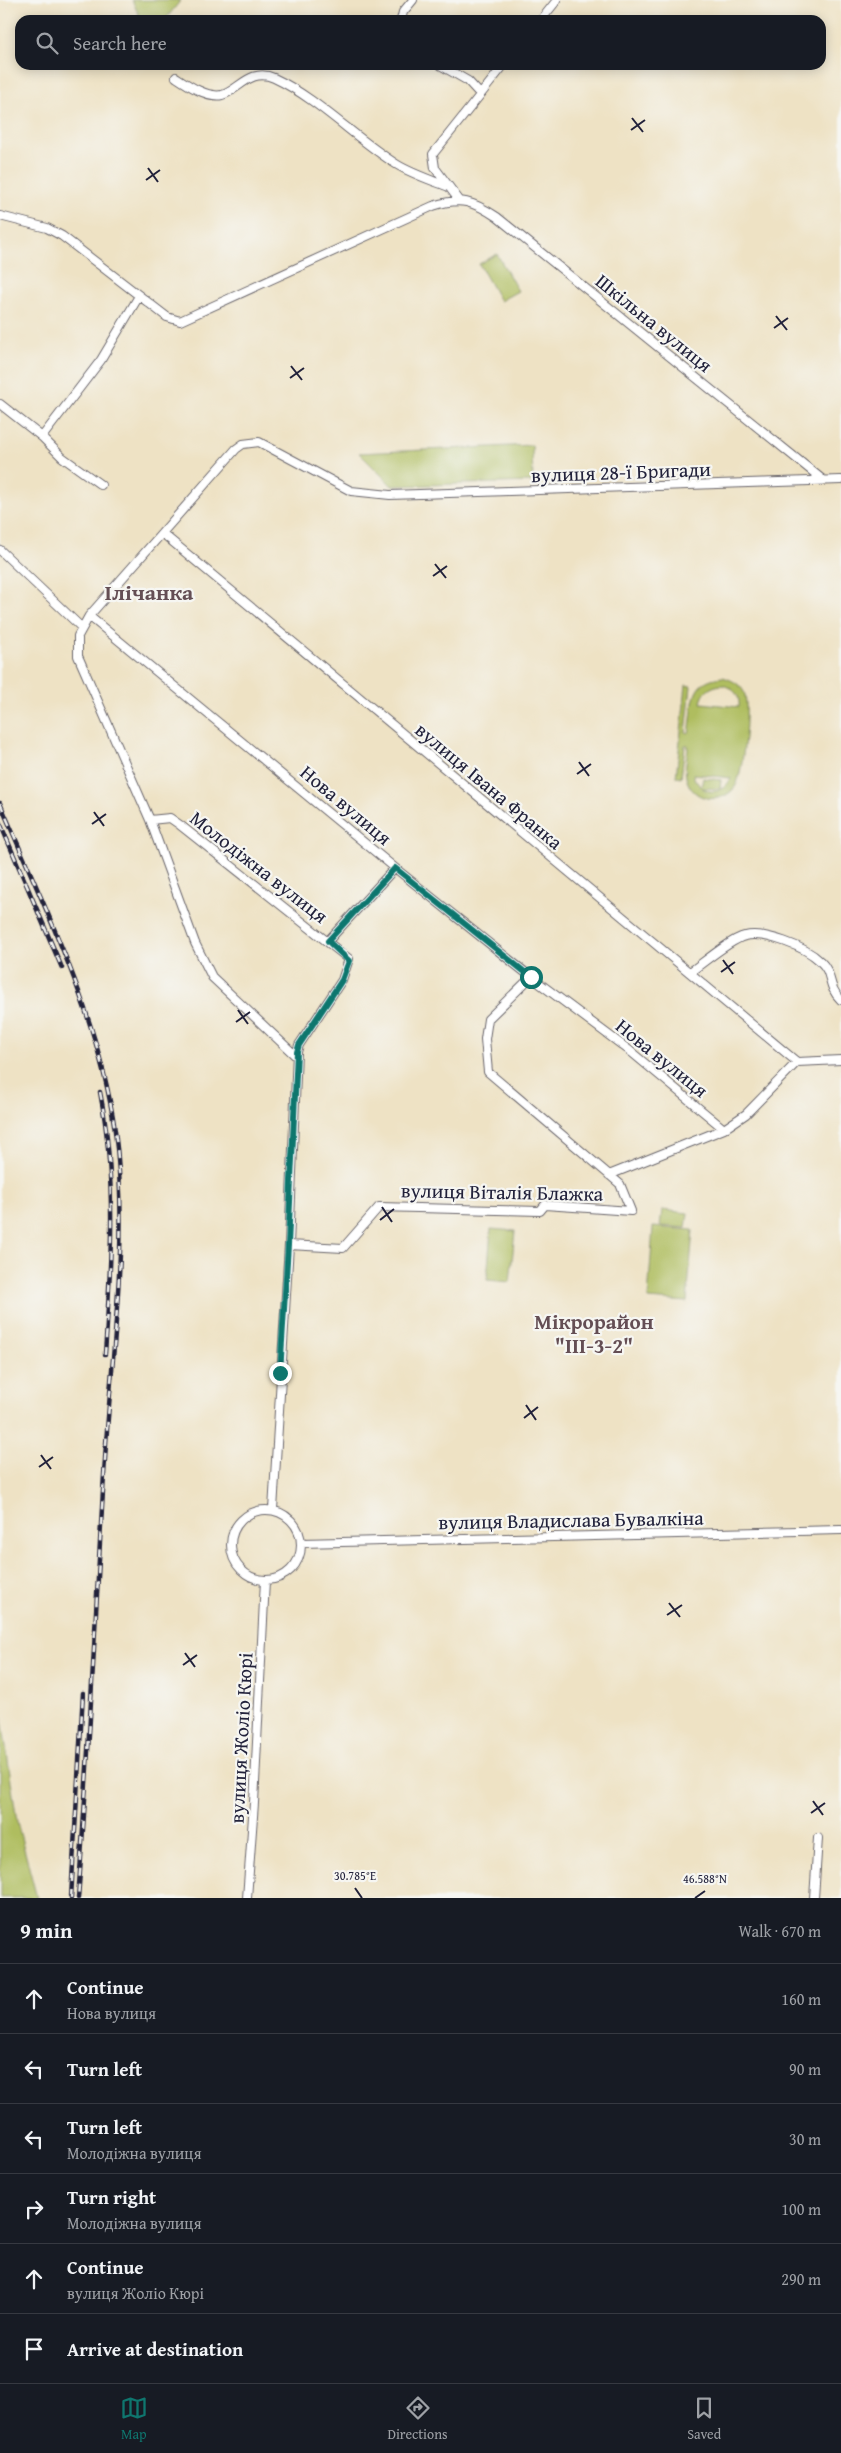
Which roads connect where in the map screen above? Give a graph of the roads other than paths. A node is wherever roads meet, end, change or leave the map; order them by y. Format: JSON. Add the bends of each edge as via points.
{"nodes":[{"id":1,"x":413,"y":0,"type":"edge"},
{"id":2,"x":557,"y":0,"type":"edge"},
{"id":3,"x":402,"y":15,"type":"edge"},
{"id":4,"x":545,"y":15,"type":"edge"},
{"id":5,"x":449,"y":70,"type":"edge"},
{"id":6,"x":500,"y":70,"type":"edge"},
{"id":7,"x":176,"y":77,"type":"dead end"},
{"id":8,"x":480,"y":94,"type":"junction"},
{"id":9,"x":449,"y":187,"type":"junction"},
{"id":10,"x":459,"y":200,"type":"junction"},
{"id":11,"x":0,"y":216,"type":"edge"},
{"id":12,"x":139,"y":296,"type":"junction"},
{"id":13,"x":0,"y":404,"type":"edge"},
{"id":14,"x":42,"y":437,"type":"junction"},
{"id":15,"x":824,"y":480,"type":"junction"},
{"id":16,"x":841,"y":480,"type":"edge"},
{"id":17,"x":102,"y":485,"type":"dead end"},
{"id":18,"x":162,"y":534,"type":"junction"},
{"id":19,"x":0,"y":550,"type":"edge"},
{"id":20,"x":89,"y":616,"type":"junction"},
{"id":21,"x":81,"y":627,"type":"junction"},
{"id":22,"x":150,"y":820,"type":"junction"},
{"id":23,"x":395,"y":868,"type":"junction"},
{"id":24,"x":328,"y":941,"type":"junction"},
{"id":25,"x":690,"y":972,"type":"junction"},
{"id":26,"x":531,"y":977,"type":"junction"},
{"id":27,"x":841,"y":1000,"type":"edge"},
{"id":28,"x":296,"y":1057,"type":"junction"},
{"id":29,"x":841,"y":1060,"type":"edge"},
{"id":30,"x":797,"y":1062,"type":"junction"},
{"id":31,"x":724,"y":1129,"type":"junction"},
{"id":32,"x":609,"y":1175,"type":"junction"},
{"id":33,"x":288,"y":1245,"type":"junction"},
{"id":34,"x":272,"y":1510,"type":"junction"},
{"id":35,"x":841,"y":1530,"type":"edge"},
{"id":36,"x":301,"y":1543,"type":"junction"},
{"id":37,"x":265,"y":1580,"type":"junction"},
{"id":38,"x":818,"y":1838,"type":"dead end"},
{"id":39,"x":247,"y":1898,"type":"edge"},
{"id":40,"x":814,"y":1898,"type":"edge"}],
"edges":[{"from":1,"to":3,"type":"street"},
{"from":2,"to":4,"type":"street"},
{"from":5,"to":8,"type":"street","via":[[468,80]]},
{"from":6,"to":8,"type":"street"},
{"from":7,"to":9,"type":"street","via":[[201,91],[215,94],[230,91],[259,76],[274,78],[397,165]]},
{"from":8,"to":9,"type":"street","via":[[433,154],[434,168]]},
{"from":9,"to":10,"type":"street"},
{"from":10,"to":12,"type":"street","via":[[408,216],[180,321],[167,317]]},
{"from":10,"to":15,"type":"street","name":"Шкільна вулиця","via":[[471,202],[497,217]]},
{"from":11,"to":12,"type":"street","via":[[47,228],[62,236]]},
{"from":12,"to":14,"type":"street","via":[[101,360]]},
{"from":13,"to":14,"type":"street"},
{"from":14,"to":17,"type":"street","via":[[62,457]]},
{"from":15,"to":16,"type":"street","name":"вулиця 28-ї Бригади"},
{"from":15,"to":18,"type":"street","name":"вулиця 28-ї Бригади","via":[[401,496],[362,494],[266,445],[252,442],[236,449]]},
{"from":18,"to":20,"type":"street","name":"вулиця 28-ї Бригади"},
{"from":18,"to":25,"type":"street","name":"вулиця Івана Франка"},
{"from":19,"to":21,"type":"street"},
{"from":20,"to":21,"type":"street","name":"вулиця 28-ї Бригади"},
{"from":20,"to":23,"type":"street","name":"Нова вулиця"},
{"from":21,"to":22,"type":"street","via":[[78,656]]},
{"from":22,"to":24,"type":"street","name":"Молодіжна вулиця","via":[[170,818]]},
{"from":22,"to":28,"type":"street","via":[[195,943],[212,977]]},
{"from":23,"to":24,"type":"street"},
{"from":23,"to":26,"type":"street","name":"Нова вулиця"},
{"from":24,"to":28,"type":"street","name":"Молодіжна вулиця","via":[[349,961],[342,980],[299,1045]]},
{"from":25,"to":27,"type":"street","via":[[745,936],[766,937],[791,943],[820,960],[830,974],[832,991]]},
{"from":25,"to":30,"type":"street","name":"вулиця Івана Франка"},
{"from":26,"to":31,"type":"street","name":"Нова вулиця","via":[[630,1051]]},
{"from":26,"to":32,"type":"street","via":[[488,1019],[485,1039],[488,1072]]},
{"from":28,"to":33,"type":"street"},
{"from":29,"to":30,"type":"street"},
{"from":30,"to":31,"type":"street","name":"вулиця Віталія Блажка","via":[[746,1114]]},
{"from":31,"to":32,"type":"street","name":"вулиця Віталія Блажка"},
{"from":32,"to":33,"type":"street","name":"вулиця Віталія Блажка","via":[[620,1184],[631,1211],[545,1205],[540,1212],[379,1207],[343,1248]]},
{"from":33,"to":34,"type":"street"},
{"from":34,"to":36,"type":"street","via":[[293,1522]]},
{"from":34,"to":37,"type":"street","via":[[261,1510],[245,1517],[234,1530],[231,1541],[234,1558],[243,1572]]},
{"from":35,"to":36,"type":"street","name":"вулиця Владислава Бувалкіна"},
{"from":36,"to":37,"type":"street","via":[[295,1565],[276,1578]]},
{"from":37,"to":39,"type":"street","name":"вулиця Жоліо Кюрі"},
{"from":38,"to":40,"type":"street"}]}
